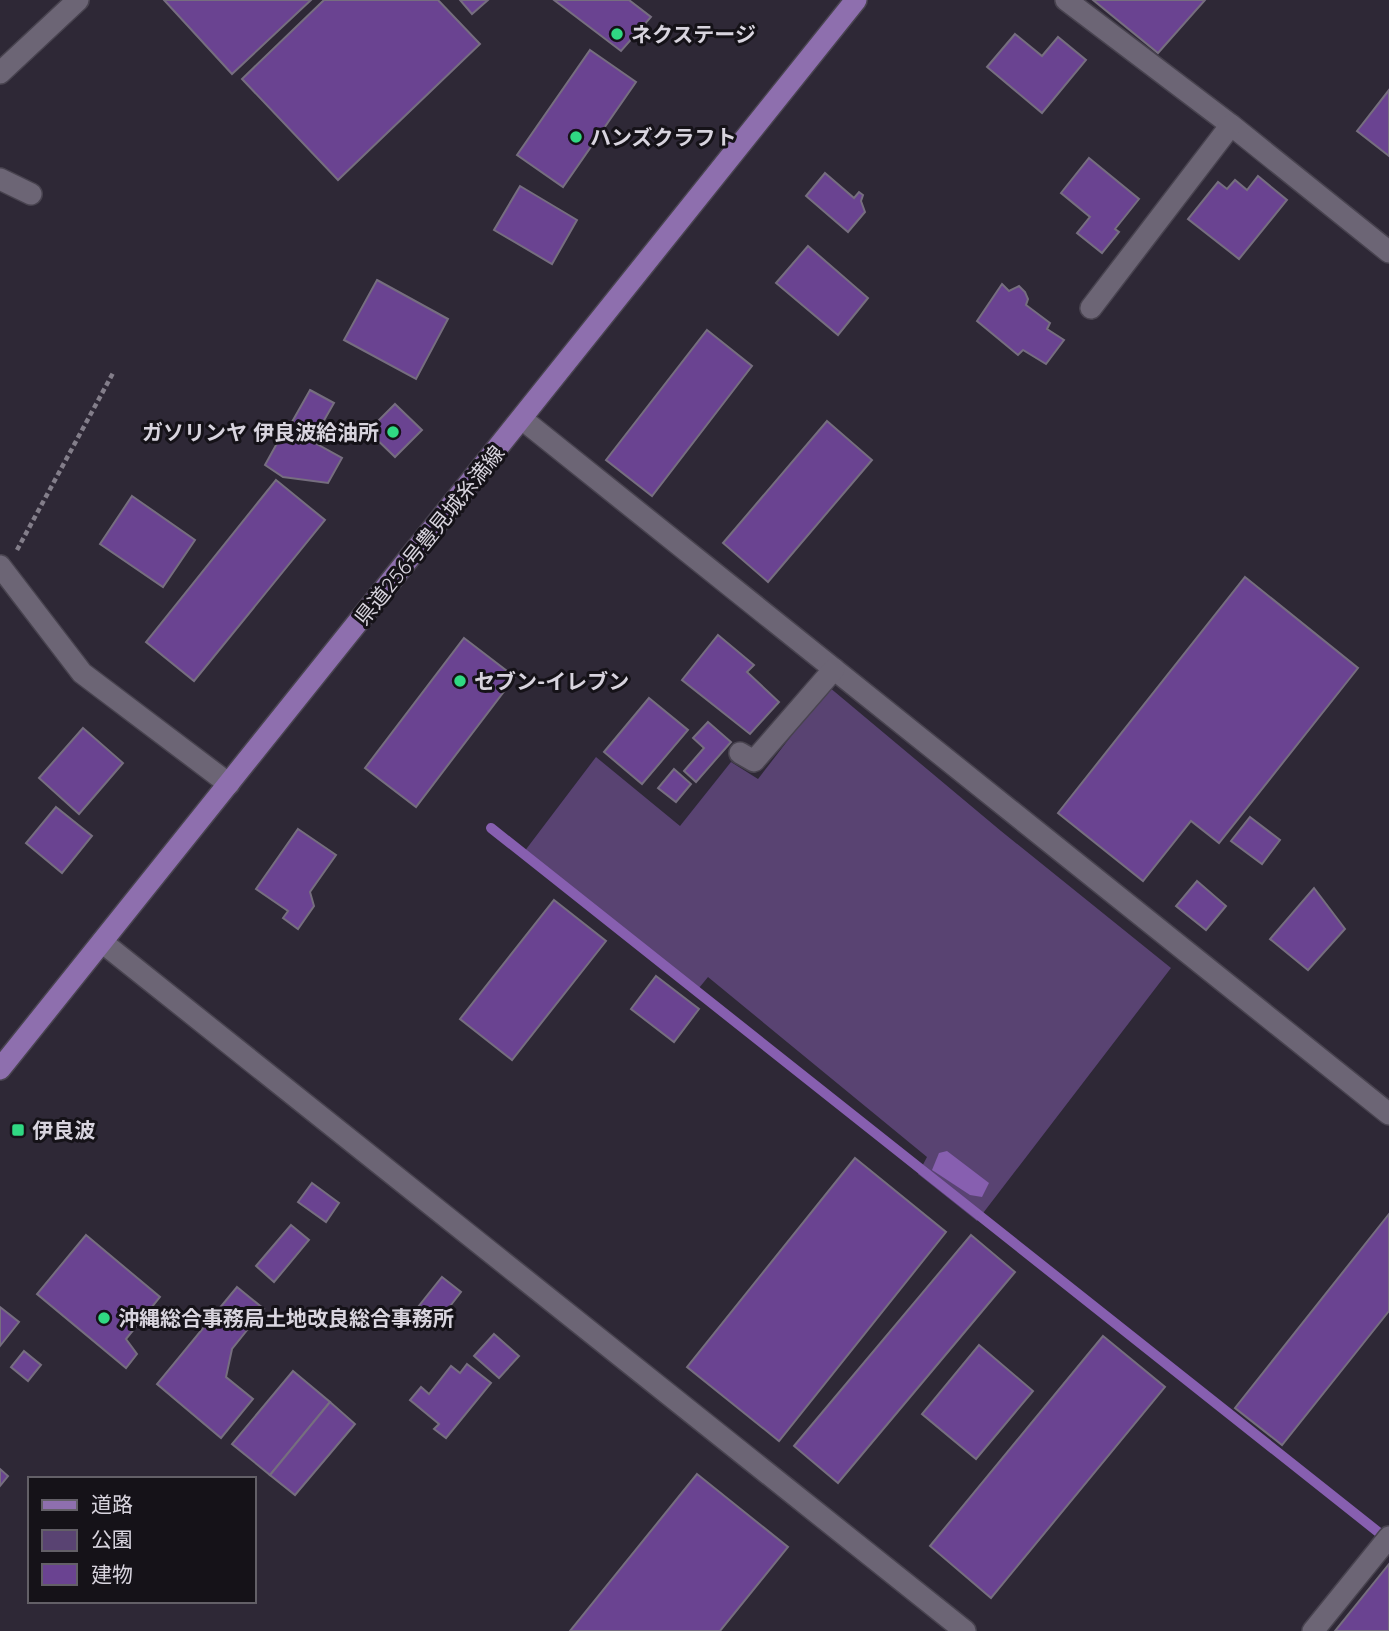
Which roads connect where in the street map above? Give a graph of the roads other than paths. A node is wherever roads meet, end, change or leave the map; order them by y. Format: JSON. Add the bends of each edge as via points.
{"nodes":[{"id":1,"x":78,"y":0,"type":"edge"},
{"id":2,"x":856,"y":0,"type":"edge"},
{"id":3,"x":1066,"y":0,"type":"edge"},
{"id":4,"x":0,"y":73,"type":"edge"},
{"id":5,"x":1231,"y":125,"type":"junction"},
{"id":6,"x":0,"y":179,"type":"edge"},
{"id":7,"x":31,"y":194,"type":"dead end"},
{"id":8,"x":1389,"y":252,"type":"edge"},
{"id":9,"x":1091,"y":308,"type":"dead end"},
{"id":10,"x":523,"y":419,"type":"junction"},
{"id":11,"x":3,"y":569,"type":"edge"},
{"id":12,"x":834,"y":669,"type":"junction"},
{"id":13,"x":740,"y":753,"type":"dead end"},
{"id":14,"x":229,"y":784,"type":"junction"},
{"id":15,"x":102,"y":942,"type":"junction"},
{"id":16,"x":0,"y":1069,"type":"edge"},
{"id":17,"x":1389,"y":1114,"type":"edge"},
{"id":18,"x":1389,"y":1536,"type":"edge"},
{"id":19,"x":965,"y":1631,"type":"edge"},
{"id":20,"x":1313,"y":1631,"type":"edge"}],
"edges":[{"from":1,"to":4,"type":"street"},
{"from":2,"to":10,"type":"main road","name":"県道256号豊見城糸満線"},
{"from":3,"to":5,"type":"street"},
{"from":5,"to":8,"type":"street"},
{"from":5,"to":9,"type":"street"},
{"from":6,"to":7,"type":"street"},
{"from":10,"to":12,"type":"street"},
{"from":10,"to":14,"type":"main road","name":"県道256号豊見城糸満線"},
{"from":11,"to":14,"type":"street","via":[[82,673]]},
{"from":12,"to":13,"type":"street","via":[[754,761]]},
{"from":12,"to":17,"type":"street"},
{"from":14,"to":15,"type":"main road","name":"県道256号豊見城糸満線"},
{"from":15,"to":16,"type":"main road","name":"県道256号豊見城糸満線"},
{"from":15,"to":19,"type":"street"},
{"from":18,"to":20,"type":"street"}]}
